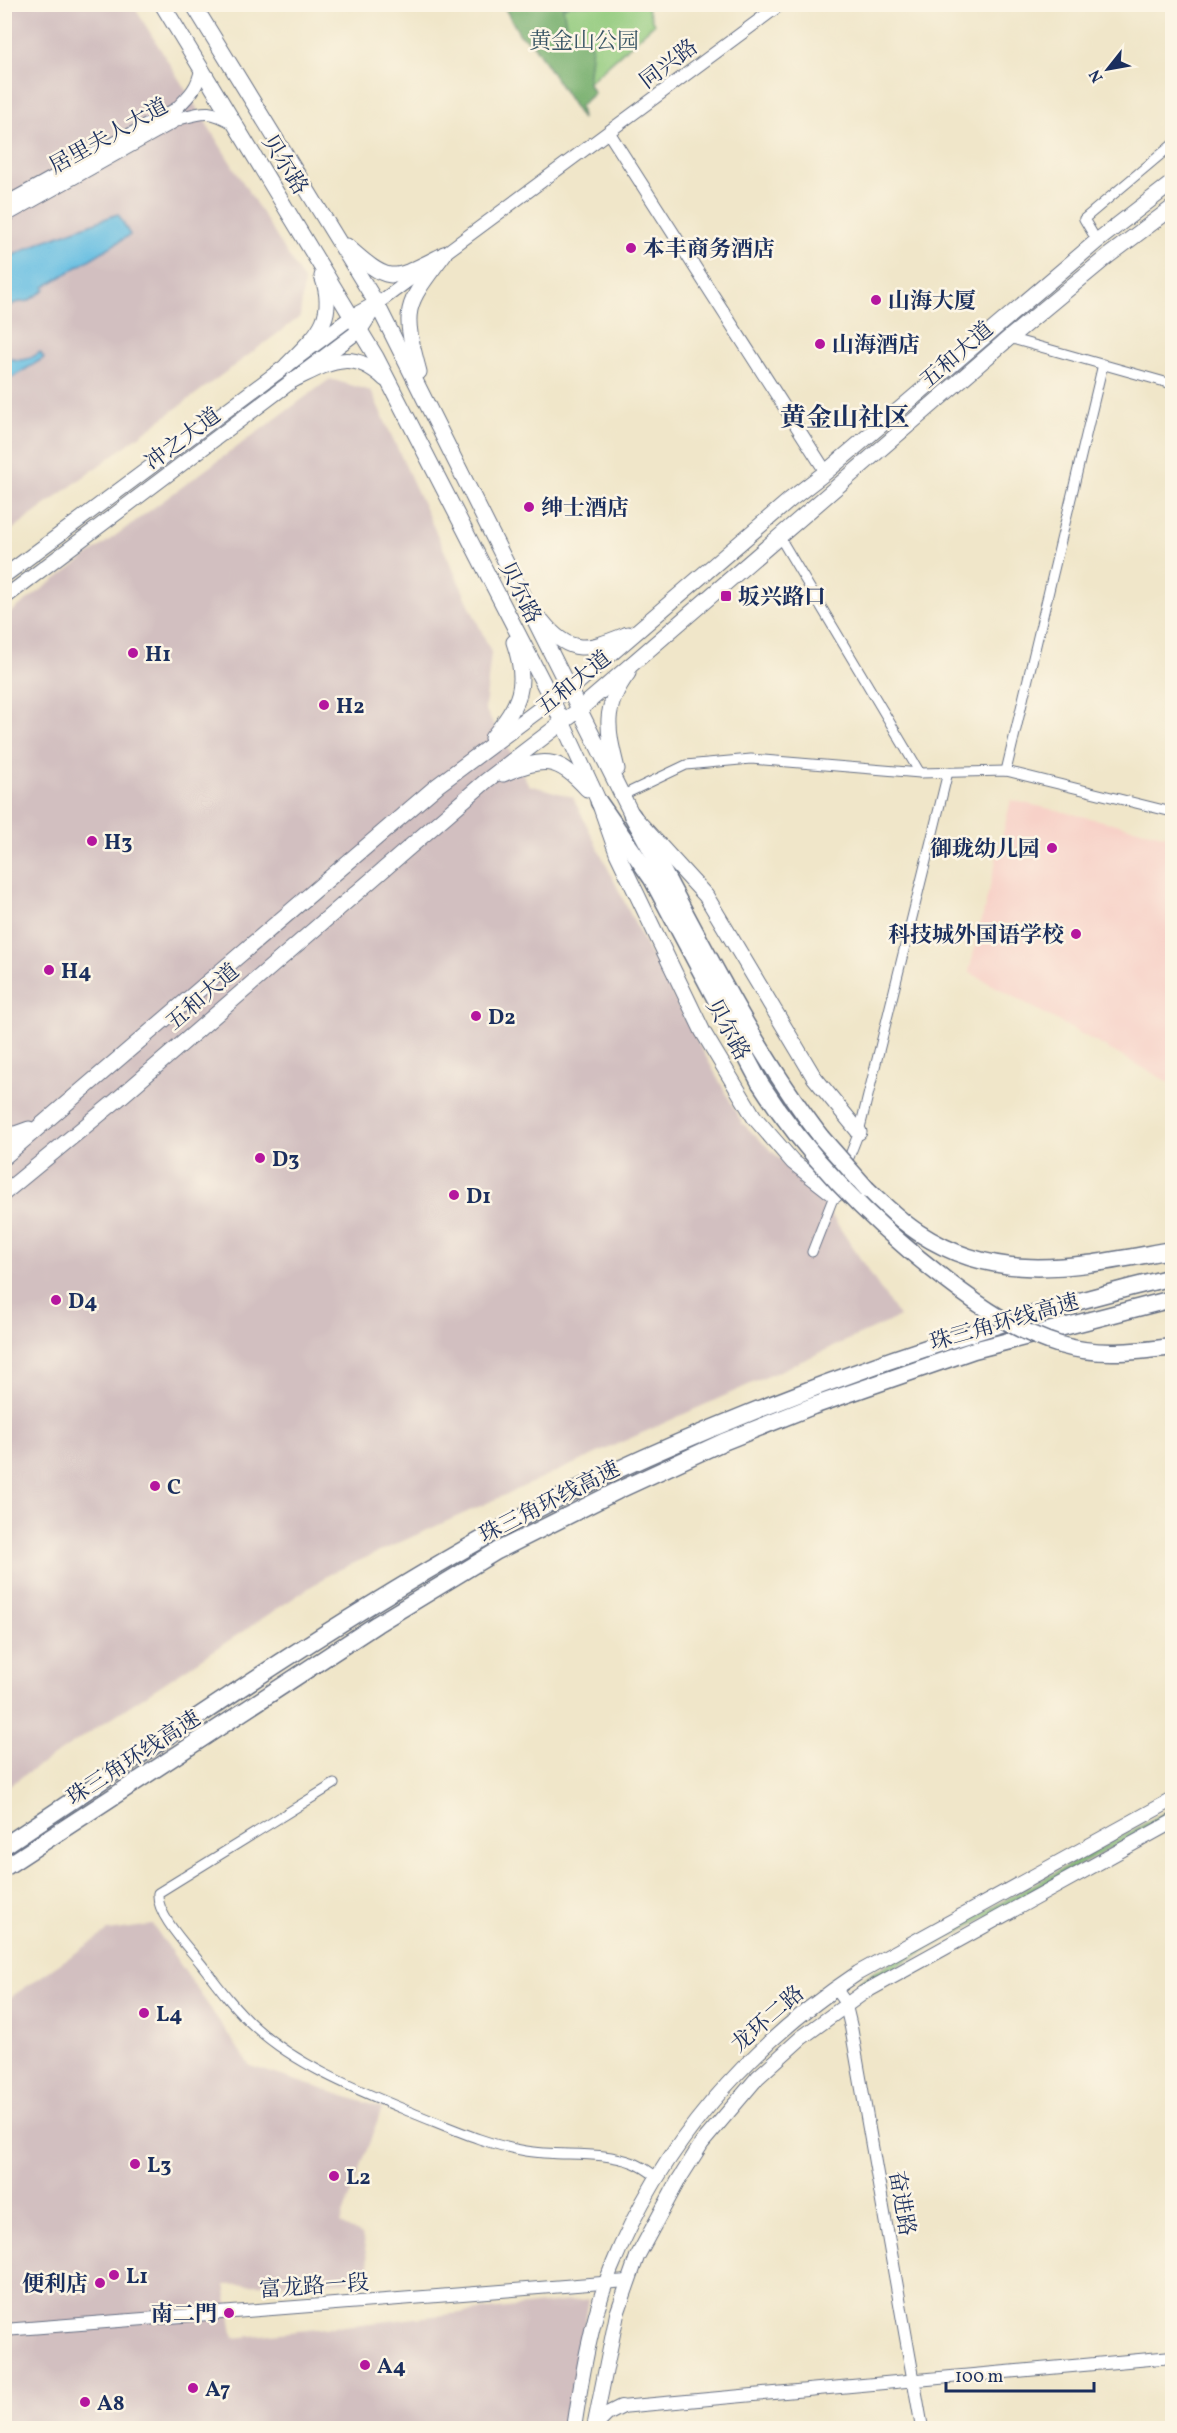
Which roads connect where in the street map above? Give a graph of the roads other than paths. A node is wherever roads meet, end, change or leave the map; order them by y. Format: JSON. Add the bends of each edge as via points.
{"nodes":[{"id":1,"x":162,"y":4,"type":"edge"},
{"id":2,"x":193,"y":4,"type":"edge"},
{"id":3,"x":781,"y":4,"type":"edge"},
{"id":4,"x":201,"y":69,"type":"junction"},
{"id":5,"x":234,"y":123,"type":"junction"},
{"id":6,"x":609,"y":134,"type":"junction"},
{"id":7,"x":1173,"y":145,"type":"edge"},
{"id":8,"x":1173,"y":183,"type":"edge"},
{"id":9,"x":4,"y":204,"type":"edge"},
{"id":10,"x":1173,"y":208,"type":"edge"},
{"id":11,"x":4,"y":216,"type":"edge"},
{"id":12,"x":336,"y":236,"type":"junction"},
{"id":13,"x":1097,"y":241,"type":"junction"},
{"id":14,"x":311,"y":248,"type":"junction"},
{"id":15,"x":444,"y":254,"type":"junction"},
{"id":16,"x":377,"y":304,"type":"junction"},
{"id":17,"x":357,"y":322,"type":"junction"},
{"id":18,"x":1010,"y":338,"type":"junction"},
{"id":19,"x":1103,"y":364,"type":"junction"},
{"id":20,"x":287,"y":365,"type":"junction"},
{"id":21,"x":293,"y":380,"type":"junction"},
{"id":22,"x":390,"y":383,"type":"junction"},
{"id":23,"x":1173,"y":384,"type":"edge"},
{"id":24,"x":426,"y":398,"type":"junction"},
{"id":25,"x":826,"y":472,"type":"junction"},
{"id":26,"x":779,"y":536,"type":"junction"},
{"id":27,"x":4,"y":576,"type":"edge"},
{"id":28,"x":4,"y":598,"type":"edge"},
{"id":29,"x":526,"y":601,"type":"junction"},
{"id":30,"x":502,"y":605,"type":"junction"},
{"id":31,"x":639,"y":630,"type":"junction"},
{"id":32,"x":644,"y":653,"type":"junction"},
{"id":33,"x":570,"y":690,"type":"junction"},
{"id":34,"x":552,"y":700,"type":"junction"},
{"id":35,"x":580,"y":709,"type":"junction"},
{"id":36,"x":560,"y":723,"type":"junction"},
{"id":37,"x":479,"y":754,"type":"junction"},
{"id":38,"x":1006,"y":771,"type":"junction"},
{"id":39,"x":948,"y":772,"type":"junction"},
{"id":40,"x":920,"y":773,"type":"junction"},
{"id":41,"x":486,"y":781,"type":"junction"},
{"id":42,"x":623,"y":795,"type":"junction"},
{"id":43,"x":599,"y":802,"type":"junction"},
{"id":44,"x":1173,"y":812,"type":"edge"},
{"id":45,"x":632,"y":815,"type":"junction"},
{"id":46,"x":45,"y":1121,"type":"junction"},
{"id":47,"x":859,"y":1132,"type":"junction"},
{"id":48,"x":4,"y":1138,"type":"edge"},
{"id":49,"x":4,"y":1156,"type":"edge"},
{"id":50,"x":5,"y":1191,"type":"edge"},
{"id":51,"x":835,"y":1195,"type":"junction"},
{"id":52,"x":1173,"y":1250,"type":"edge"},
{"id":53,"x":812,"y":1252,"type":"dead end"},
{"id":54,"x":1173,"y":1277,"type":"edge"},
{"id":55,"x":1173,"y":1299,"type":"edge"},
{"id":56,"x":1173,"y":1347,"type":"edge"},
{"id":57,"x":334,"y":1784,"type":"dead end"},
{"id":58,"x":1173,"y":1800,"type":"edge"},
{"id":59,"x":1173,"y":1822,"type":"edge"},
{"id":60,"x":4,"y":1846,"type":"edge"},
{"id":61,"x":4,"y":1868,"type":"edge"},
{"id":62,"x":835,"y":1988,"type":"junction"},
{"id":63,"x":846,"y":2005,"type":"junction"},
{"id":64,"x":657,"y":2177,"type":"junction"},
{"id":65,"x":627,"y":2282,"type":"junction"},
{"id":66,"x":606,"y":2283,"type":"junction"},
{"id":67,"x":4,"y":2330,"type":"edge"},
{"id":68,"x":1173,"y":2357,"type":"edge"},
{"id":69,"x":914,"y":2382,"type":"junction"},
{"id":70,"x":600,"y":2390,"type":"junction"},
{"id":71,"x":621,"y":2407,"type":"junction"},
{"id":72,"x":574,"y":2428,"type":"edge"},
{"id":73,"x":594,"y":2428,"type":"edge"},
{"id":74,"x":922,"y":2428,"type":"edge"}],
"edges":[{"from":1,"to":4,"type":"main road","name":"贝尔路"},
{"from":2,"to":12,"type":"main road","name":"贝尔路"},
{"from":3,"to":6,"type":"street","name":"同兴路"},
{"from":4,"to":5,"type":"main road","name":"贝尔路"},
{"from":4,"to":9,"type":"street","name":"居里夫人大道","via":[[193,93],[176,109]]},
{"from":5,"to":11,"type":"street","name":"居里夫人大道","via":[[212,112],[181,118]]},
{"from":5,"to":14,"type":"main road","name":"贝尔路"},
{"from":6,"to":15,"type":"street","name":"冲之大道"},
{"from":6,"to":25,"type":"street"},
{"from":7,"to":13,"type":"street","via":[[1084,219]]},
{"from":8,"to":13,"type":"main road","name":"五和大道"},
{"from":10,"to":18,"type":"main road","name":"五和大道","via":[[1108,256]]},
{"from":12,"to":15,"type":"main road","via":[[382,275],[409,272]]},
{"from":12,"to":16,"type":"main road","name":"贝尔路"},
{"from":13,"to":25,"type":"main road","name":"五和大道"},
{"from":14,"to":17,"type":"main road","name":"贝尔路"},
{"from":14,"to":20,"type":"main road","via":[[325,285],[326,319]]},
{"from":15,"to":16,"type":"street","name":"冲之大道"},
{"from":15,"to":24,"type":"main road","via":[[410,305],[409,334]]},
{"from":16,"to":17,"type":"main road","name":"冲之大道"},
{"from":16,"to":24,"type":"main road","name":"贝尔路"},
{"from":17,"to":20,"type":"main road","name":"冲之大道"},
{"from":17,"to":21,"type":"main road","name":"冲之大道"},
{"from":17,"to":22,"type":"main road","name":"贝尔路"},
{"from":18,"to":19,"type":"street"},
{"from":18,"to":26,"type":"main road","name":"五和大道"},
{"from":19,"to":23,"type":"street"},
{"from":19,"to":38,"type":"street"},
{"from":20,"to":27,"type":"main road","name":"冲之大道"},
{"from":21,"to":22,"type":"main road","via":[[333,360],[354,360],[374,369]]},
{"from":21,"to":28,"type":"main road","name":"冲之大道"},
{"from":22,"to":30,"type":"main road","name":"贝尔路"},
{"from":24,"to":29,"type":"main road","name":"贝尔路"},
{"from":25,"to":31,"type":"main road","name":"五和大道"},
{"from":26,"to":32,"type":"main road","name":"五和大道"},
{"from":26,"to":40,"type":"street"},
{"from":29,"to":31,"type":"main road","via":[[550,632],[579,648],[604,644]]},
{"from":29,"to":33,"type":"main road","name":"贝尔路"},
{"from":30,"to":34,"type":"main road","name":"贝尔路"},
{"from":30,"to":37,"type":"main road","via":[[519,656],[522,690],[515,708]]},
{"from":31,"to":33,"type":"main road","name":"五和大道"},
{"from":32,"to":35,"type":"main road","name":"五和大道"},
{"from":32,"to":42,"type":"main road","via":[[619,686],[607,722]]},
{"from":33,"to":34,"type":"main road","name":"五和大道"},
{"from":33,"to":35,"type":"main road","name":"贝尔路"},
{"from":34,"to":36,"type":"main road","name":"贝尔路"},
{"from":34,"to":37,"type":"main road","name":"五和大道"},
{"from":35,"to":36,"type":"main road","name":"五和大道"},
{"from":35,"to":42,"type":"main road","name":"贝尔路"},
{"from":36,"to":41,"type":"main road","name":"五和大道"},
{"from":36,"to":43,"type":"main road","name":"贝尔路"},
{"from":37,"to":46,"type":"main road","name":"五和大道"},
{"from":38,"to":39,"type":"street"},
{"from":38,"to":44,"type":"street"},
{"from":39,"to":40,"type":"street"},
{"from":39,"to":47,"type":"street"},
{"from":40,"to":42,"type":"street","via":[[751,759],[686,765]]},
{"from":41,"to":43,"type":"main road","via":[[530,763],[558,764]]},
{"from":41,"to":50,"type":"main road","name":"五和大道","via":[[117,1100]]},
{"from":42,"to":45,"type":"main road","name":"贝尔路"},
{"from":43,"to":51,"type":"main road","name":"贝尔路","via":[[617,853],[703,1032],[754,1117],[793,1162]]},
{"from":43,"to":56,"type":"highway","bridge":true,"via":[[652,879],[784,1121],[853,1202],[922,1262],[994,1315],[1025,1332],[1093,1352],[1126,1353]]},
{"from":45,"to":47,"type":"main road","name":"贝尔路","via":[[706,897],[814,1077]]},
{"from":45,"to":52,"type":"highway","bridge":true,"via":[[748,1028],[798,1107],[867,1189],[919,1233],[984,1263],[1017,1268],[1049,1269]]},
{"from":46,"to":48,"type":"main road"},
{"from":46,"to":49,"type":"main road","name":"五和大道"},
{"from":47,"to":51,"type":"street"},
{"from":51,"to":53,"type":"street"},
{"from":54,"to":60,"type":"highway","name":"珠三角环线高速","via":[[1044,1310],[894,1357],[712,1428],[591,1482],[485,1537],[365,1608]]},
{"from":55,"to":61,"type":"highway","name":"珠三角环线高速","via":[[974,1350],[813,1406],[617,1491],[497,1551],[377,1624]]},
{"from":57,"to":64,"type":"street","via":[[158,1893],[162,1911],[217,1984],[247,2020],[275,2043],[309,2065],[382,2100],[504,2147],[610,2158],[634,2163]]},
{"from":58,"to":62,"type":"main road","name":"龙环二路","via":[[913,1941]]},
{"from":59,"to":63,"type":"main road","name":"龙环二路","via":[[904,1969]]},
{"from":62,"to":63,"type":"street","name":"奋进路"},
{"from":62,"to":64,"type":"main road","name":"龙环二路","via":[[771,2038],[735,2074]]},
{"from":63,"to":65,"type":"main road","name":"龙环二路","via":[[758,2077],[702,2143],[658,2215]]},
{"from":63,"to":69,"type":"street","name":"奋进路"},
{"from":64,"to":66,"type":"main road","name":"龙环二路"},
{"from":65,"to":66,"type":"street","name":"富龙路一段"},
{"from":65,"to":70,"type":"main road","name":"龙环二路"},
{"from":66,"to":67,"type":"street","name":"富龙路一段"},
{"from":66,"to":72,"type":"main road","name":"龙环二路","via":[[590,2341]]},
{"from":68,"to":69,"type":"street"},
{"from":69,"to":71,"type":"street"},
{"from":69,"to":74,"type":"street","name":"奋进路"},
{"from":70,"to":71,"type":"main road"},
{"from":70,"to":73,"type":"main road","name":"龙环二路"},
{"from":71,"to":73,"type":"main road","via":[[606,2414]]}]}
